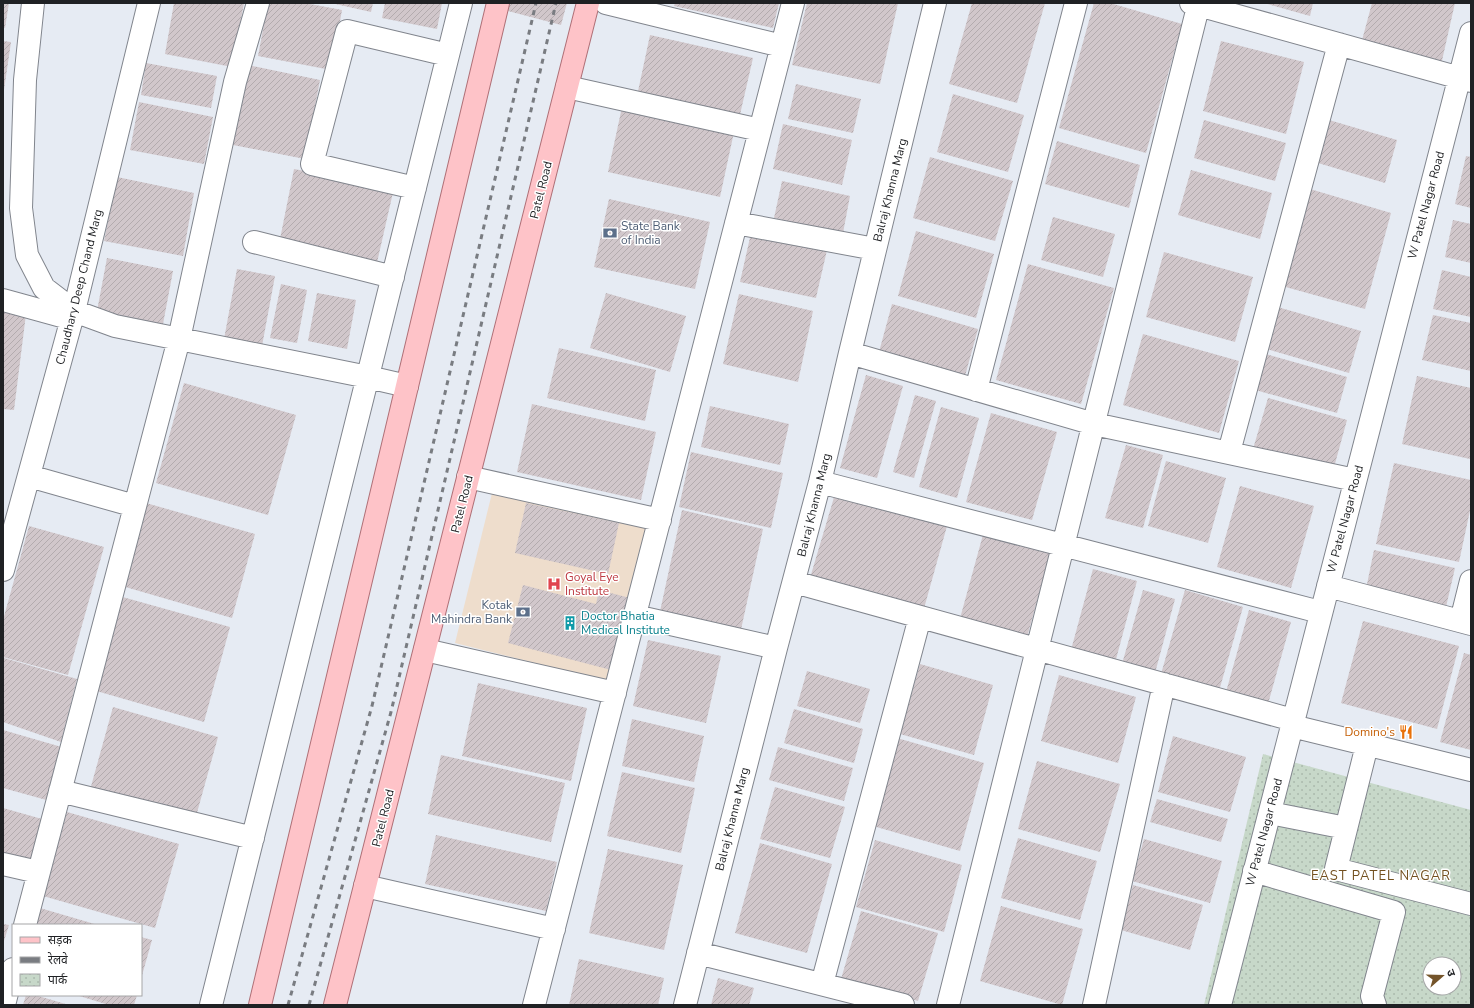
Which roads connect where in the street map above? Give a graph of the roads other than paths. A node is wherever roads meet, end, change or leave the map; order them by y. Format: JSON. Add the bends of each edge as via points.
{"nodes":[{"id":1,"x":33,"y":3,"type":"edge"},
{"id":2,"x":149,"y":3,"type":"edge"},
{"id":3,"x":258,"y":3,"type":"edge"},
{"id":4,"x":461,"y":3,"type":"edge"},
{"id":5,"x":498,"y":3,"type":"edge"},
{"id":6,"x":588,"y":3,"type":"edge"},
{"id":7,"x":606,"y":3,"type":"edge"},
{"id":8,"x":793,"y":3,"type":"edge"},
{"id":9,"x":935,"y":3,"type":"edge"},
{"id":10,"x":1076,"y":3,"type":"edge"},
{"id":11,"x":1196,"y":4,"type":"edge"},
{"id":12,"x":1471,"y":33,"type":"edge"},
{"id":13,"x":1339,"y":44,"type":"junction"},
{"id":14,"x":782,"y":46,"type":"junction"},
{"id":15,"x":448,"y":55,"type":"junction"},
{"id":16,"x":1465,"y":80,"type":"edge"},
{"id":17,"x":567,"y":87,"type":"junction"},
{"id":18,"x":760,"y":130,"type":"junction"},
{"id":19,"x":415,"y":188,"type":"junction"},
{"id":20,"x":736,"y":223,"type":"junction"},
{"id":21,"x":254,"y":242,"type":"dead end"},
{"id":22,"x":875,"y":249,"type":"junction"},
{"id":23,"x":393,"y":277,"type":"junction"},
{"id":24,"x":3,"y":300,"type":"edge"},
{"id":25,"x":73,"y":315,"type":"junction"},
{"id":26,"x":179,"y":339,"type":"junction"},
{"id":27,"x":850,"y":353,"type":"junction"},
{"id":28,"x":368,"y":377,"type":"junction"},
{"id":29,"x":407,"y":386,"type":"junction"},
{"id":30,"x":976,"y":390,"type":"junction"},
{"id":31,"x":1094,"y":424,"type":"junction"},
{"id":32,"x":1229,"y":452,"type":"junction"},
{"id":33,"x":29,"y":476,"type":"junction"},
{"id":34,"x":468,"y":477,"type":"junction"},
{"id":35,"x":1355,"y":480,"type":"junction"},
{"id":36,"x":820,"y":482,"type":"junction"},
{"id":37,"x":135,"y":506,"type":"junction"},
{"id":38,"x":660,"y":520,"type":"junction"},
{"id":39,"x":1063,"y":545,"type":"junction"},
{"id":40,"x":3,"y":570,"type":"edge"},
{"id":41,"x":1471,"y":581,"type":"edge"},
{"id":42,"x":794,"y":582,"type":"junction"},
{"id":43,"x":1328,"y":586,"type":"junction"},
{"id":44,"x":1320,"y":612,"type":"junction"},
{"id":45,"x":635,"y":616,"type":"junction"},
{"id":46,"x":920,"y":617,"type":"junction"},
{"id":47,"x":1466,"y":622,"type":"edge"},
{"id":48,"x":776,"y":648,"type":"junction"},
{"id":49,"x":1037,"y":649,"type":"junction"},
{"id":50,"x":425,"y":650,"type":"junction"},
{"id":51,"x":1164,"y":684,"type":"junction"},
{"id":52,"x":615,"y":693,"type":"junction"},
{"id":53,"x":1292,"y":723,"type":"junction"},
{"id":54,"x":1367,"y":745,"type":"junction"},
{"id":55,"x":1471,"y":770,"type":"edge"},
{"id":56,"x":60,"y":792,"type":"junction"},
{"id":57,"x":1280,"y":815,"type":"dead end"},
{"id":58,"x":1346,"y":828,"type":"junction"},
{"id":59,"x":252,"y":838,"type":"junction"},
{"id":60,"x":3,"y":864,"type":"edge"},
{"id":61,"x":1254,"y":871,"type":"junction"},
{"id":62,"x":38,"y":872,"type":"junction"},
{"id":63,"x":365,"y":886,"type":"junction"},
{"id":64,"x":1471,"y":904,"type":"edge"},
{"id":65,"x":25,"y":924,"type":"edge"},
{"id":66,"x":554,"y":929,"type":"junction"},
{"id":67,"x":698,"y":953,"type":"junction"},
{"id":68,"x":12,"y":973,"type":"edge"},
{"id":69,"x":822,"y":984,"type":"junction"},
{"id":70,"x":340,"y":1004,"type":"edge"},
{"id":71,"x":4,"y":1005,"type":"edge"},
{"id":72,"x":211,"y":1005,"type":"edge"},
{"id":73,"x":260,"y":1005,"type":"edge"},
{"id":74,"x":534,"y":1005,"type":"edge"},
{"id":75,"x":685,"y":1005,"type":"edge"},
{"id":76,"x":903,"y":1005,"type":"edge"},
{"id":77,"x":948,"y":1005,"type":"edge"},
{"id":78,"x":1094,"y":1005,"type":"edge"},
{"id":79,"x":1220,"y":1005,"type":"edge"},
{"id":80,"x":1375,"y":1005,"type":"edge"}],
"edges":[{"from":1,"to":25,"type":"street","via":[[25,80],[21,208],[27,255],[44,288]]},
{"from":2,"to":25,"type":"street","name":"Chaudhary Deep Chand Marg"},
{"from":3,"to":26,"type":"street","via":[[235,82]]},
{"from":4,"to":15,"type":"street"},
{"from":5,"to":29,"type":"main road"},
{"from":6,"to":17,"type":"main road","name":"Patel Road"},
{"from":7,"to":14,"type":"street"},
{"from":8,"to":14,"type":"street"},
{"from":9,"to":22,"type":"street","name":"Balraj Khanna Marg"},
{"from":10,"to":30,"type":"street"},
{"from":11,"to":13,"type":"street"},
{"from":11,"to":31,"type":"street"},
{"from":12,"to":16,"type":"street","name":"W Patel Nagar Road"},
{"from":13,"to":16,"type":"street"},
{"from":13,"to":32,"type":"street"},
{"from":14,"to":18,"type":"street"},
{"from":15,"to":19,"type":"street"},
{"from":15,"to":19,"type":"street","via":[[347,31],[312,164]]},
{"from":16,"to":35,"type":"street","name":"W Patel Nagar Road"},
{"from":17,"to":18,"type":"street"},
{"from":17,"to":34,"type":"main road","name":"Patel Road"},
{"from":18,"to":20,"type":"street"},
{"from":19,"to":23,"type":"street"},
{"from":20,"to":22,"type":"street"},
{"from":20,"to":38,"type":"street"},
{"from":21,"to":23,"type":"street"},
{"from":22,"to":27,"type":"street","name":"Balraj Khanna Marg"},
{"from":23,"to":28,"type":"street"},
{"from":24,"to":25,"type":"street"},
{"from":25,"to":26,"type":"street"},
{"from":25,"to":33,"type":"street","name":"Chaudhary Deep Chand Marg"},
{"from":26,"to":28,"type":"street"},
{"from":26,"to":37,"type":"street"},
{"from":27,"to":30,"type":"street"},
{"from":27,"to":36,"type":"street","name":"Balraj Khanna Marg"},
{"from":28,"to":29,"type":"street"},
{"from":28,"to":59,"type":"street"},
{"from":29,"to":73,"type":"main road"},
{"from":30,"to":31,"type":"street"},
{"from":31,"to":32,"type":"street"},
{"from":31,"to":39,"type":"street"},
{"from":32,"to":35,"type":"street"},
{"from":33,"to":37,"type":"street"},
{"from":33,"to":40,"type":"street","name":"Chaudhary Deep Chand Marg"},
{"from":34,"to":38,"type":"street"},
{"from":34,"to":50,"type":"main road","name":"Patel Road"},
{"from":35,"to":43,"type":"street","name":"W Patel Nagar Road"},
{"from":36,"to":39,"type":"street"},
{"from":36,"to":42,"type":"street","name":"Balraj Khanna Marg"},
{"from":37,"to":56,"type":"street"},
{"from":38,"to":45,"type":"street"},
{"from":39,"to":44,"type":"street"},
{"from":39,"to":49,"type":"street"},
{"from":41,"to":47,"type":"street"},
{"from":42,"to":46,"type":"street"},
{"from":42,"to":48,"type":"street","name":"Balraj Khanna Marg"},
{"from":43,"to":44,"type":"street","name":"W Patel Nagar Road"},
{"from":43,"to":47,"type":"street"},
{"from":44,"to":53,"type":"street","name":"W Patel Nagar Road"},
{"from":45,"to":48,"type":"street"},
{"from":45,"to":52,"type":"street"},
{"from":46,"to":49,"type":"street"},
{"from":46,"to":69,"type":"street"},
{"from":48,"to":67,"type":"street","name":"Balraj Khanna Marg"},
{"from":49,"to":51,"type":"street"},
{"from":49,"to":77,"type":"street"},
{"from":50,"to":52,"type":"street"},
{"from":50,"to":63,"type":"main road","name":"Patel Road"},
{"from":51,"to":53,"type":"street"},
{"from":51,"to":78,"type":"street"},
{"from":52,"to":66,"type":"street"},
{"from":53,"to":54,"type":"street"},
{"from":53,"to":61,"type":"street","name":"W Patel Nagar Road"},
{"from":54,"to":55,"type":"street"},
{"from":54,"to":58,"type":"street"},
{"from":56,"to":59,"type":"street"},
{"from":56,"to":62,"type":"street"},
{"from":57,"to":58,"type":"street"},
{"from":58,"to":64,"type":"street","via":[[1336,869]]},
{"from":59,"to":72,"type":"street"},
{"from":60,"to":62,"type":"street"},
{"from":61,"to":79,"type":"street","name":"W Patel Nagar Road"},
{"from":61,"to":80,"type":"street","via":[[1394,912],[1372,996]]},
{"from":62,"to":65,"type":"street"},
{"from":63,"to":66,"type":"street"},
{"from":63,"to":70,"type":"main road","name":"Patel Road"},
{"from":66,"to":74,"type":"street"},
{"from":67,"to":69,"type":"street"},
{"from":67,"to":75,"type":"street","name":"Balraj Khanna Marg"},
{"from":68,"to":71,"type":"street"},
{"from":69,"to":76,"type":"street"}]}
